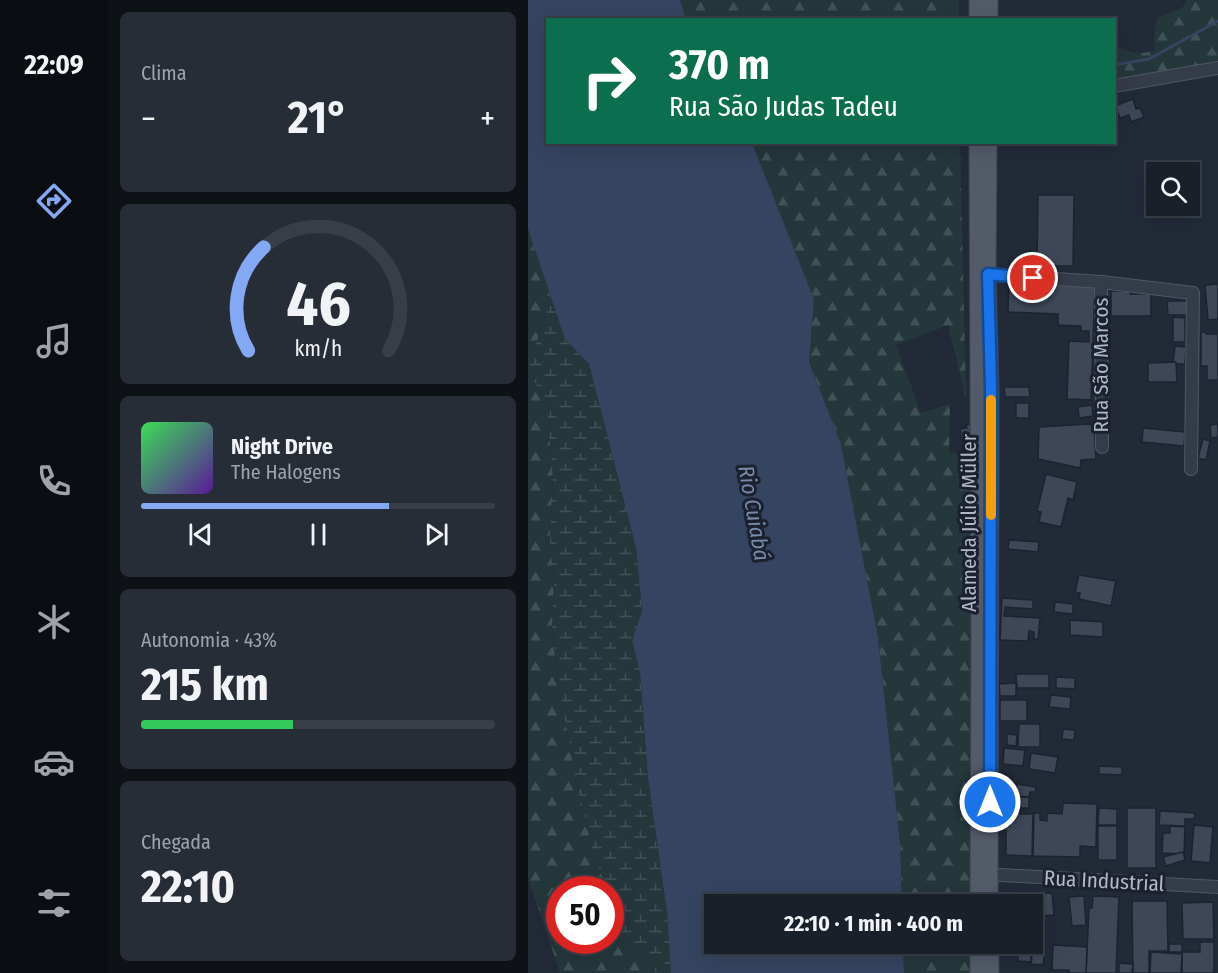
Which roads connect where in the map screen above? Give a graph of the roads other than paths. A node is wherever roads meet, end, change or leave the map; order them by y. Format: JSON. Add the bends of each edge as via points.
{"nodes":[{"id":1,"x":976,"y":0,"type":"edge"},
{"id":2,"x":990,"y":0,"type":"edge"},
{"id":3,"x":976,"y":18,"type":"edge"},
{"id":4,"x":990,"y":18,"type":"edge"},
{"id":5,"x":1218,"y":68,"type":"edge"},
{"id":6,"x":1116,"y":86,"type":"edge"},
{"id":7,"x":977,"y":144,"type":"edge"},
{"id":8,"x":989,"y":144,"type":"edge"},
{"id":9,"x":983,"y":274,"type":"junction"},
{"id":10,"x":1101,"y":282,"type":"junction"},
{"id":11,"x":1102,"y":447,"type":"dead end"},
{"id":12,"x":1191,"y":470,"type":"dead end"},
{"id":13,"x":984,"y":874,"type":"junction"},
{"id":14,"x":1218,"y":887,"type":"edge"},
{"id":15,"x":980,"y":894,"type":"edge"},
{"id":16,"x":988,"y":894,"type":"edge"},
{"id":17,"x":978,"y":954,"type":"edge"},
{"id":18,"x":991,"y":954,"type":"edge"},
{"id":19,"x":978,"y":973,"type":"edge"},
{"id":20,"x":991,"y":973,"type":"edge"}],
"edges":[{"from":1,"to":3,"type":"main road"},
{"from":2,"to":4,"type":"main road"},
{"from":5,"to":6,"type":"street"},
{"from":7,"to":9,"type":"main road","name":"Alameda Júlio Müller"},
{"from":8,"to":9,"type":"main road","name":"Alameda Júlio Müller"},
{"from":9,"to":10,"type":"street"},
{"from":9,"to":13,"type":"main road","name":"Alameda Júlio Müller","via":[[991,388]]},
{"from":10,"to":11,"type":"street","name":"Rua São Marcos"},
{"from":10,"to":12,"type":"street","via":[[1193,293]]},
{"from":13,"to":14,"type":"street","name":"Rua Industrial"},
{"from":13,"to":15,"type":"main road","name":"Alameda Júlio Müller"},
{"from":13,"to":16,"type":"main road","name":"Alameda Júlio Müller"},
{"from":17,"to":19,"type":"main road"},
{"from":18,"to":20,"type":"main road"}]}
